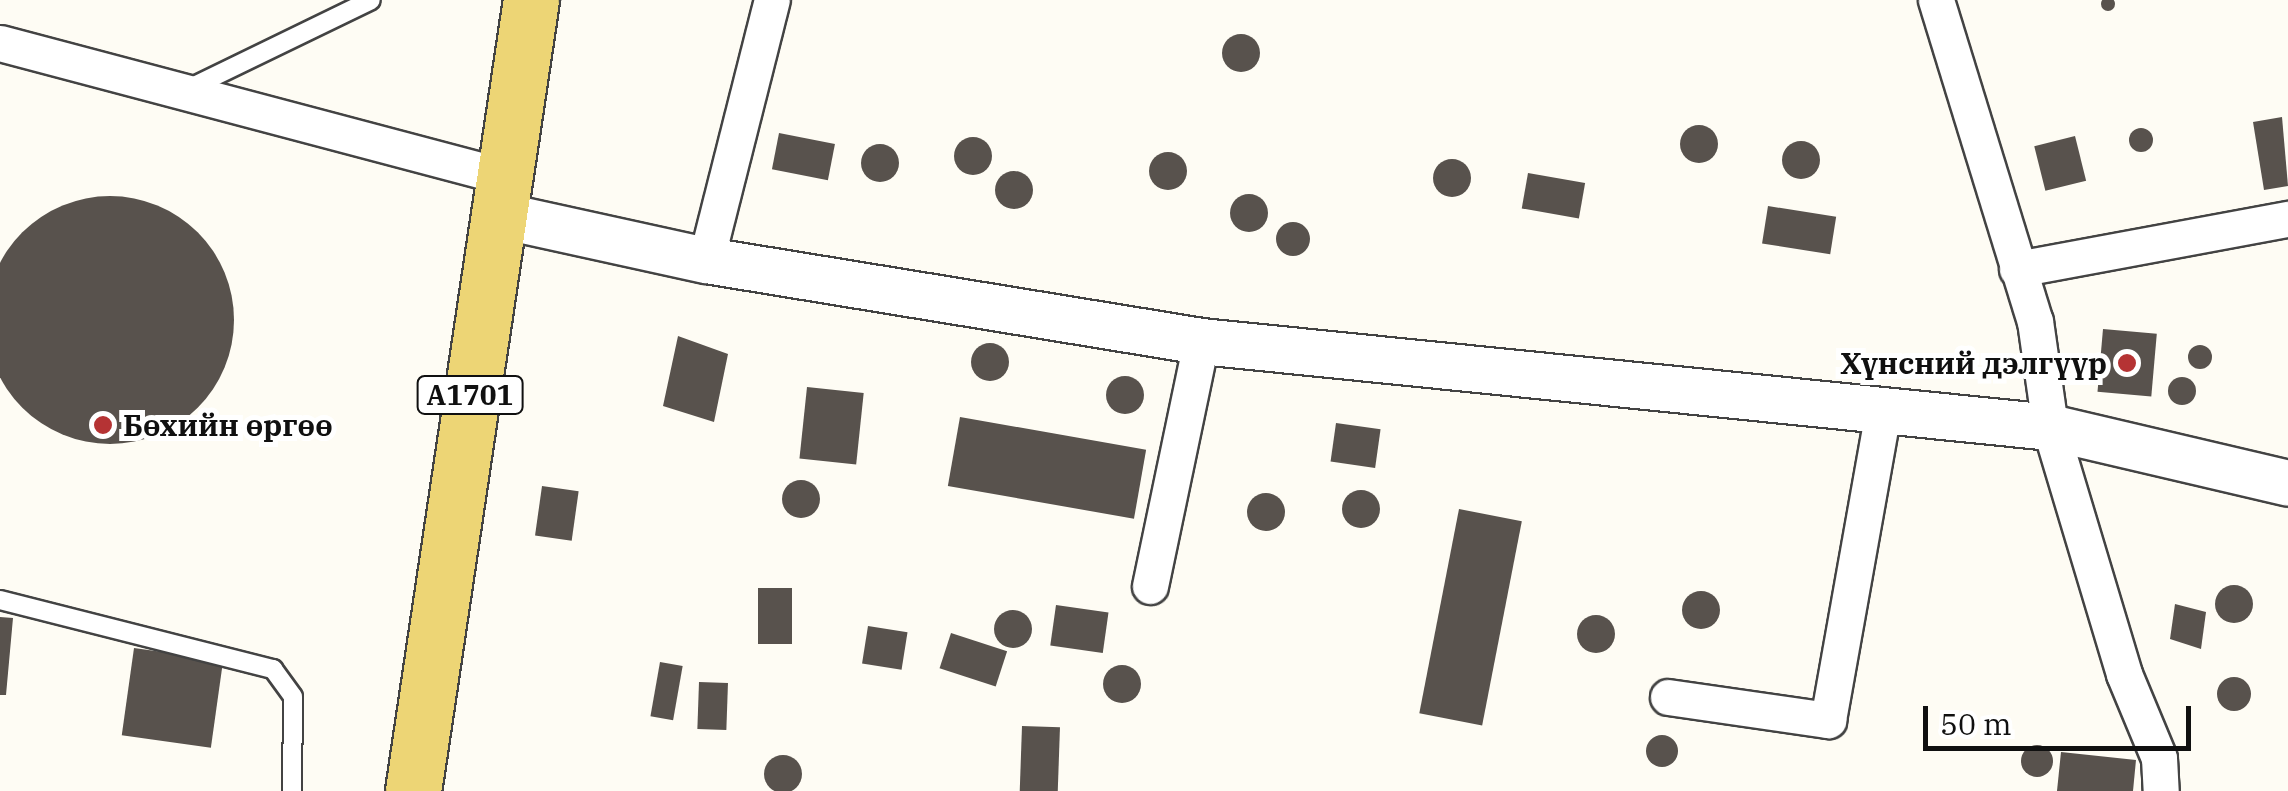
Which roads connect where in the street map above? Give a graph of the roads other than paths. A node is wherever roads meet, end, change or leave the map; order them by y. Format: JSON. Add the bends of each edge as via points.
{"nodes":[{"id":1,"x":371,"y":0,"type":"edge"},
{"id":2,"x":531,"y":0,"type":"edge"},
{"id":3,"x":772,"y":0,"type":"edge"},
{"id":4,"x":1936,"y":0,"type":"edge"},
{"id":5,"x":0,"y":43,"type":"edge"},
{"id":6,"x":183,"y":91,"type":"junction"},
{"id":7,"x":499,"y":195,"type":"junction"},
{"id":8,"x":2288,"y":219,"type":"edge"},
{"id":9,"x":706,"y":260,"type":"junction"},
{"id":10,"x":2016,"y":269,"type":"junction"},
{"id":11,"x":1201,"y":341,"type":"junction"},
{"id":12,"x":1884,"y":411,"type":"junction"},
{"id":13,"x":2050,"y":427,"type":"junction"},
{"id":14,"x":2288,"y":483,"type":"edge"},
{"id":15,"x":1150,"y":586,"type":"dead end"},
{"id":16,"x":0,"y":600,"type":"edge"},
{"id":17,"x":1668,"y":696,"type":"dead end"},
{"id":18,"x":292,"y":791,"type":"edge"},
{"id":19,"x":413,"y":791,"type":"edge"},
{"id":20,"x":2160,"y":791,"type":"edge"}],
"edges":[{"from":1,"to":6,"type":"lane"},
{"from":2,"to":7,"type":"main road","number":"A1701"},
{"from":3,"to":9,"type":"street"},
{"from":4,"to":10,"type":"street"},
{"from":5,"to":6,"type":"street"},
{"from":6,"to":7,"type":"street"},
{"from":7,"to":9,"type":"street"},
{"from":7,"to":19,"type":"main road","number":"A1701"},
{"from":8,"to":10,"type":"street"},
{"from":9,"to":11,"type":"street"},
{"from":10,"to":13,"type":"street","via":[[2035,321]]},
{"from":11,"to":12,"type":"street"},
{"from":11,"to":15,"type":"street"},
{"from":12,"to":13,"type":"street"},
{"from":12,"to":17,"type":"street","via":[[1828,720]]},
{"from":13,"to":14,"type":"street"},
{"from":13,"to":20,"type":"street","via":[[2124,674],[2159,758]]},
{"from":16,"to":18,"type":"lane","via":[[273,669],[293,697]]}]}
